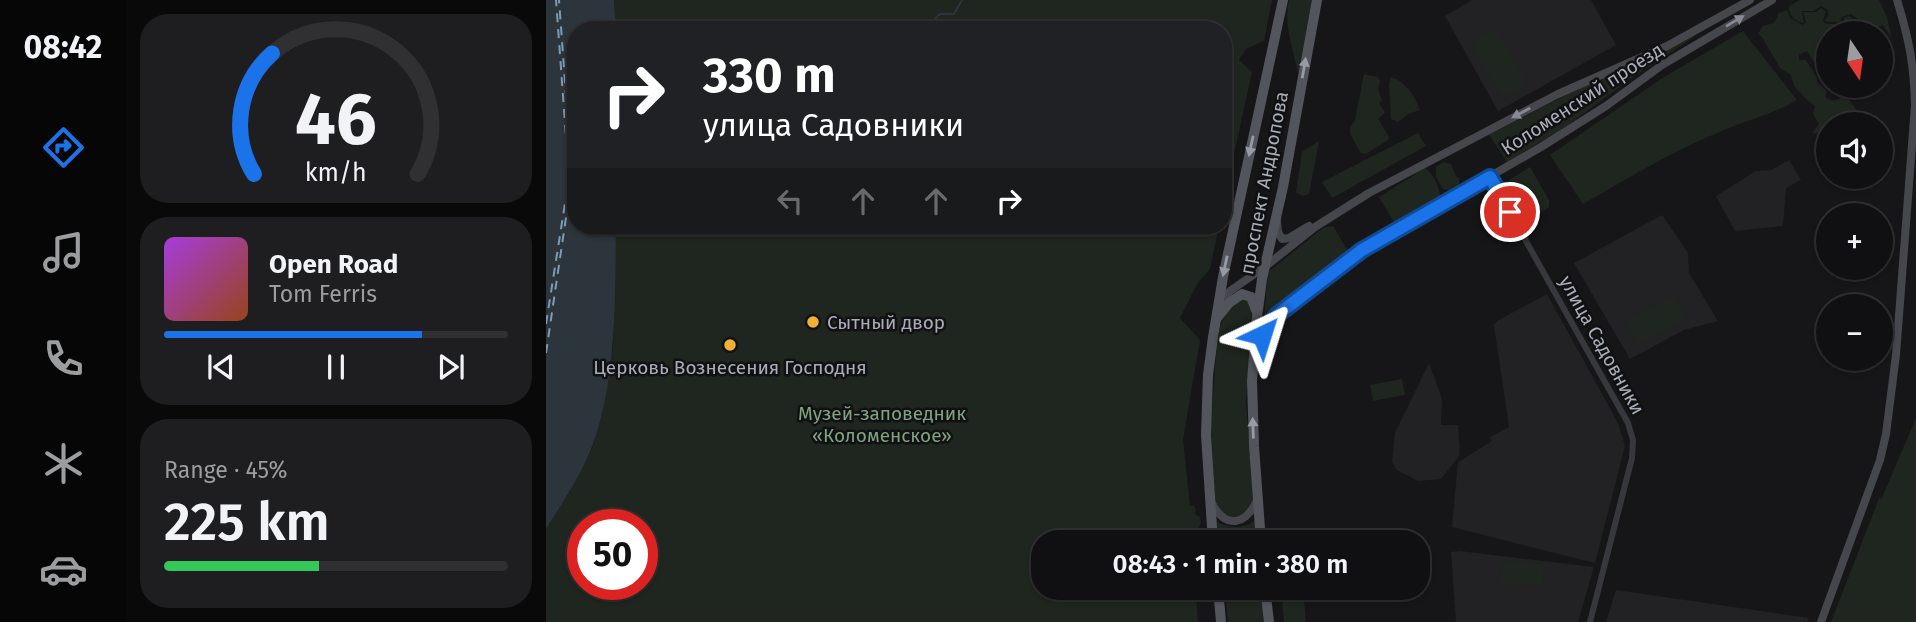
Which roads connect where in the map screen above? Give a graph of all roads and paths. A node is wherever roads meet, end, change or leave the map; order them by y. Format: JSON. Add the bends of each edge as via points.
{"nodes":[{"id":1,"x":1283,"y":0,"type":"edge"},
{"id":2,"x":1317,"y":0,"type":"edge"},
{"id":3,"x":1750,"y":0,"type":"edge"},
{"id":4,"x":1772,"y":0,"type":"edge"},
{"id":5,"x":1897,"y":0,"type":"edge"},
{"id":6,"x":1693,"y":32,"type":"junction"},
{"id":7,"x":1699,"y":43,"type":"junction"},
{"id":8,"x":1490,"y":177,"type":"junction"},
{"id":9,"x":1277,"y":217,"type":"junction"},
{"id":10,"x":1325,"y":220,"type":"junction"},
{"id":11,"x":1266,"y":266,"type":"junction"},
{"id":12,"x":1218,"y":305,"type":"junction"},
{"id":13,"x":1257,"y":317,"type":"junction"},
{"id":14,"x":1215,"y":322,"type":"junction"},
{"id":15,"x":1254,"y":357,"type":"junction"},
{"id":16,"x":1258,"y":496,"type":"junction"},
{"id":17,"x":1209,"y":500,"type":"junction"},
{"id":18,"x":1212,"y":530,"type":"edge"},
{"id":19,"x":1260,"y":530,"type":"edge"},
{"id":20,"x":1219,"y":600,"type":"edge"},
{"id":21,"x":1266,"y":600,"type":"edge"},
{"id":22,"x":1221,"y":622,"type":"edge"},
{"id":23,"x":1269,"y":622,"type":"edge"},
{"id":24,"x":1590,"y":622,"type":"edge"},
{"id":25,"x":1821,"y":622,"type":"edge"}],
"edges":[{"from":1,"to":12,"type":"main road","name":"проспект Андропова","one_way":true},
{"from":9,"to":2,"type":"main road","name":"проспект Андропова","one_way":true},
{"from":3,"to":6,"type":"main road","name":"Коломенский проезд"},
{"from":7,"to":4,"type":"main road","name":"Коломенский проезд","one_way":true},
{"from":5,"to":25,"type":"main road","via":[[1914,67],[1915,105],[1892,398],[1880,460]]},
{"from":6,"to":7,"type":"street"},
{"from":6,"to":10,"type":"main road","name":"Коломенский проезд","one_way":true,"via":[[1558,94]]},
{"from":7,"to":8,"type":"main road","name":"Коломенский проезд"},
{"from":8,"to":15,"type":"main road","name":"Коломенский проезд","via":[[1362,250],[1277,315],[1262,335]]},
{"from":8,"to":24,"type":"street","name":"улица Садовники","via":[[1628,423],[1633,440]]},
{"from":9,"to":10,"type":"main road","via":[[1282,239]]},
{"from":9,"to":11,"type":"main road","name":"проспект Андропова"},
{"from":10,"to":11,"type":"main road","name":"Коломенский проезд"},
{"from":11,"to":12,"type":"main road","name":"Коломенский проезд"},
{"from":11,"to":13,"type":"main road","name":"проспект Андропова"},
{"from":12,"to":14,"type":"main road","name":"проспект Андропова"},
{"from":13,"to":14,"type":"main road","via":[[1253,300],[1242,294]]},
{"from":13,"to":15,"type":"main road","name":"проспект Андропова"},
{"from":14,"to":17,"type":"main road","name":"проспект Андропова","via":[[1206,428]]},
{"from":16,"to":15,"type":"main road","name":"проспект Андропова","one_way":true},
{"from":16,"to":17,"type":"main road","via":[[1251,512],[1237,521],[1222,517]]},
{"from":16,"to":19,"type":"main road","name":"проспект Андропова"},
{"from":17,"to":18,"type":"main road","name":"проспект Андропова"},
{"from":20,"to":22,"type":"main road"},
{"from":21,"to":23,"type":"main road"}]}
